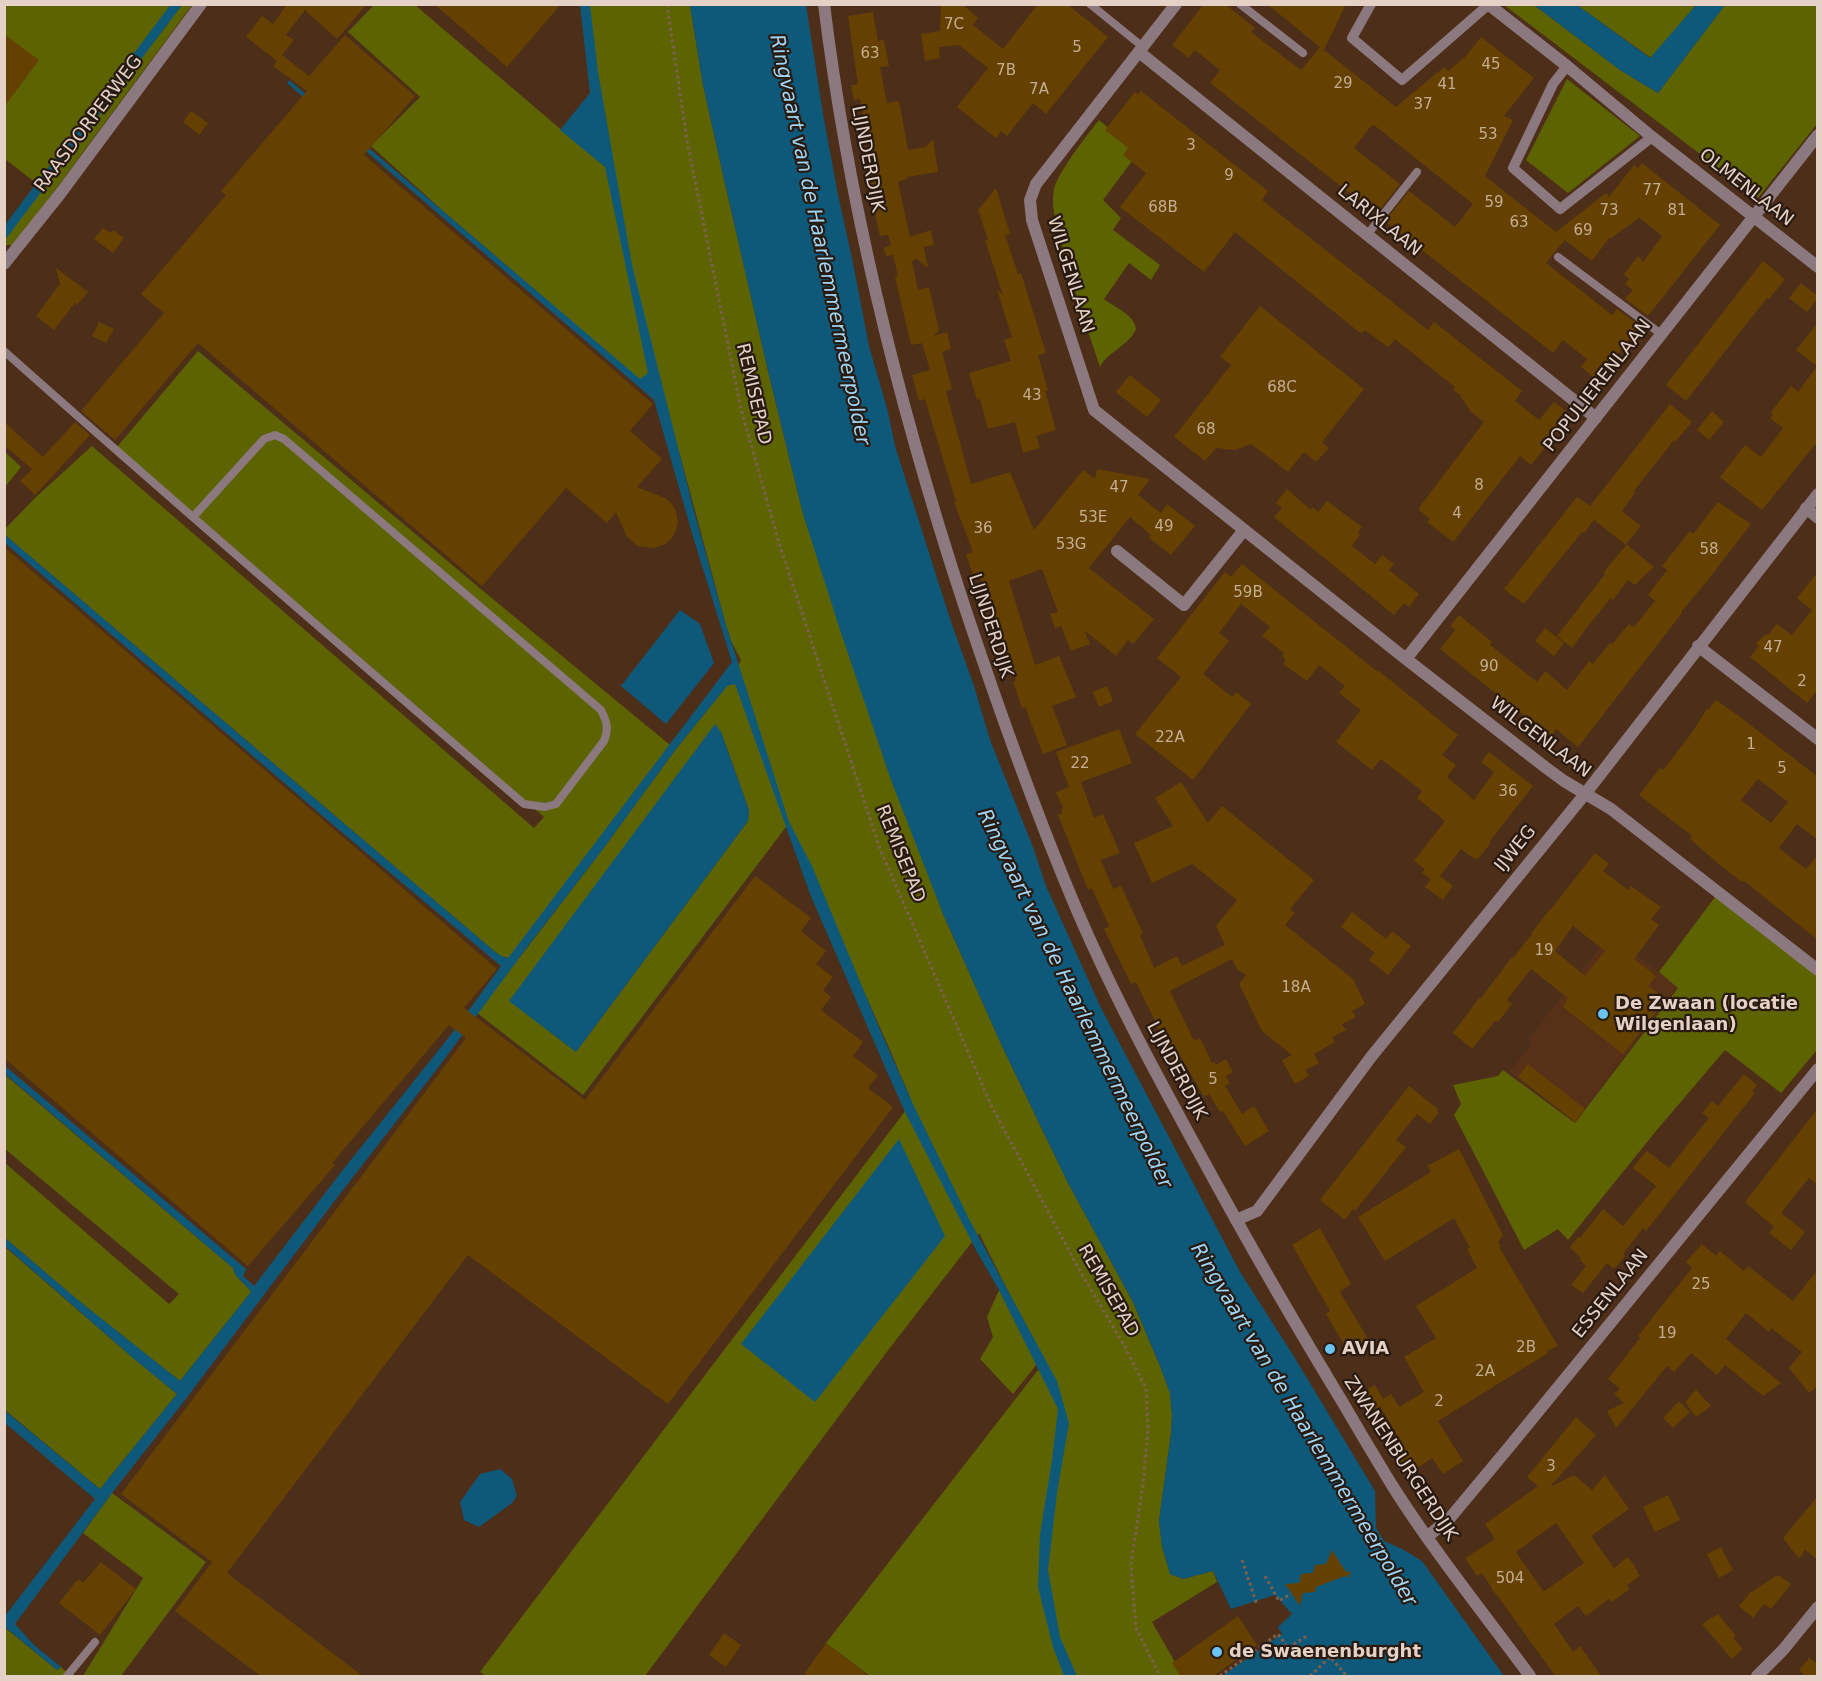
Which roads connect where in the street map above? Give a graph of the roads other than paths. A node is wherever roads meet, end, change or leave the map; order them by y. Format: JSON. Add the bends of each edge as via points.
{"nodes":[{"id":1,"x":201,"y":4,"type":"edge"},
{"id":2,"x":824,"y":4,"type":"edge"},
{"id":3,"x":1090,"y":4,"type":"edge"},
{"id":4,"x":1176,"y":4,"type":"edge"},
{"id":5,"x":1240,"y":4,"type":"edge"},
{"id":6,"x":1371,"y":4,"type":"edge"},
{"id":7,"x":1488,"y":4,"type":"edge"},
{"id":8,"x":1141,"y":49,"type":"junction"},
{"id":9,"x":1303,"y":52,"type":"dead end"},
{"id":10,"x":1567,"y":66,"type":"junction"},
{"id":11,"x":1818,"y":135,"type":"edge"},
{"id":12,"x":1652,"y":137,"type":"junction"},
{"id":13,"x":1417,"y":172,"type":"dead end"},
{"id":14,"x":1752,"y":217,"type":"junction"},
{"id":15,"x":1367,"y":235,"type":"junction"},
{"id":16,"x":1558,"y":256,"type":"dead end"},
{"id":17,"x":6,"y":259,"type":"edge"},
{"id":18,"x":1818,"y":267,"type":"edge"},
{"id":19,"x":1661,"y":334,"type":"junction"},
{"id":20,"x":4,"y":351,"type":"edge"},
{"id":21,"x":1596,"y":418,"type":"junction"},
{"id":22,"x":1818,"y":494,"type":"edge"},
{"id":23,"x":1806,"y":508,"type":"junction"},
{"id":24,"x":194,"y":517,"type":"junction"},
{"id":25,"x":1818,"y":518,"type":"edge"},
{"id":26,"x":1244,"y":530,"type":"junction"},
{"id":27,"x":1116,"y":551,"type":"dead end"},
{"id":28,"x":1698,"y":646,"type":"junction"},
{"id":29,"x":1406,"y":659,"type":"junction"},
{"id":30,"x":1818,"y":739,"type":"edge"},
{"id":31,"x":1585,"y":794,"type":"junction"},
{"id":32,"x":1818,"y":970,"type":"edge"},
{"id":33,"x":1818,"y":1069,"type":"edge"},
{"id":34,"x":1236,"y":1220,"type":"junction"},
{"id":35,"x":1427,"y":1537,"type":"junction"},
{"id":36,"x":1818,"y":1607,"type":"edge"},
{"id":37,"x":95,"y":1642,"type":"dead end"},
{"id":38,"x":67,"y":1677,"type":"edge"},
{"id":39,"x":1530,"y":1677,"type":"edge"},
{"id":40,"x":1757,"y":1677,"type":"edge"}],
"edges":[{"from":1,"to":17,"type":"street","name":"RAASDORPERWEG","via":[[60,194]]},
{"from":2,"to":34,"type":"street","name":"LIJNDERDIJK","via":[[843,132],[884,327],[946,551],[1010,742],[1114,990]]},
{"from":3,"to":8,"type":"lane"},
{"from":4,"to":8,"type":"street","name":"WILGENLAAN"},
{"from":5,"to":9,"type":"lane"},
{"from":6,"to":7,"type":"street","name":"OLMENLAAN","via":[[1352,38],[1402,80]]},
{"from":7,"to":10,"type":"street","name":"OLMENLAAN"},
{"from":8,"to":15,"type":"street","name":"LARIXLAAN"},
{"from":8,"to":26,"type":"street","name":"WILGENLAAN","via":[[1036,184],[1030,200],[1032,220],[1094,410]]},
{"from":10,"to":12,"type":"street","name":"OLMENLAAN"},
{"from":10,"to":12,"type":"street","via":[[1553,84],[1513,168],[1560,209]]},
{"from":11,"to":14,"type":"street","name":"POPULIERENLAAN"},
{"from":12,"to":14,"type":"street","name":"OLMENLAAN"},
{"from":13,"to":15,"type":"lane"},
{"from":14,"to":18,"type":"street","name":"OLMENLAAN"},
{"from":14,"to":19,"type":"street","name":"POPULIERENLAAN"},
{"from":15,"to":21,"type":"street","name":"LARIXLAAN"},
{"from":16,"to":19,"type":"lane"},
{"from":19,"to":21,"type":"street","name":"POPULIERENLAAN"},
{"from":20,"to":24,"type":"lane"},
{"from":21,"to":29,"type":"street","name":"POPULIERENLAAN"},
{"from":22,"to":23,"type":"street","name":"IJWEG"},
{"from":23,"to":25,"type":"street"},
{"from":23,"to":28,"type":"street","name":"IJWEG"},
{"from":24,"to":24,"type":"lane","via":[[524,804],[556,804],[604,741],[607,722],[601,710],[284,439],[275,435],[264,439]]},
{"from":26,"to":27,"type":"street","via":[[1184,605]]},
{"from":26,"to":29,"type":"street","name":"WILGENLAAN"},
{"from":28,"to":30,"type":"street"},
{"from":28,"to":31,"type":"street","name":"IJWEG"},
{"from":29,"to":31,"type":"street","name":"WILGENLAAN"},
{"from":31,"to":32,"type":"street","name":"WILGENLAAN","via":[[1611,808]]},
{"from":31,"to":34,"type":"street","name":"IJWEG","via":[[1371,1057],[1257,1211]]},
{"from":33,"to":35,"type":"street","name":"ESSENLAAN","via":[[1450,1518]]},
{"from":34,"to":35,"type":"street","name":"ZWANENBURGERDIJK","via":[[1299,1331]]},
{"from":35,"to":39,"type":"street","name":"ZWANENBURGERDIJK"},
{"from":36,"to":40,"type":"street"},
{"from":37,"to":38,"type":"lane"}]}
